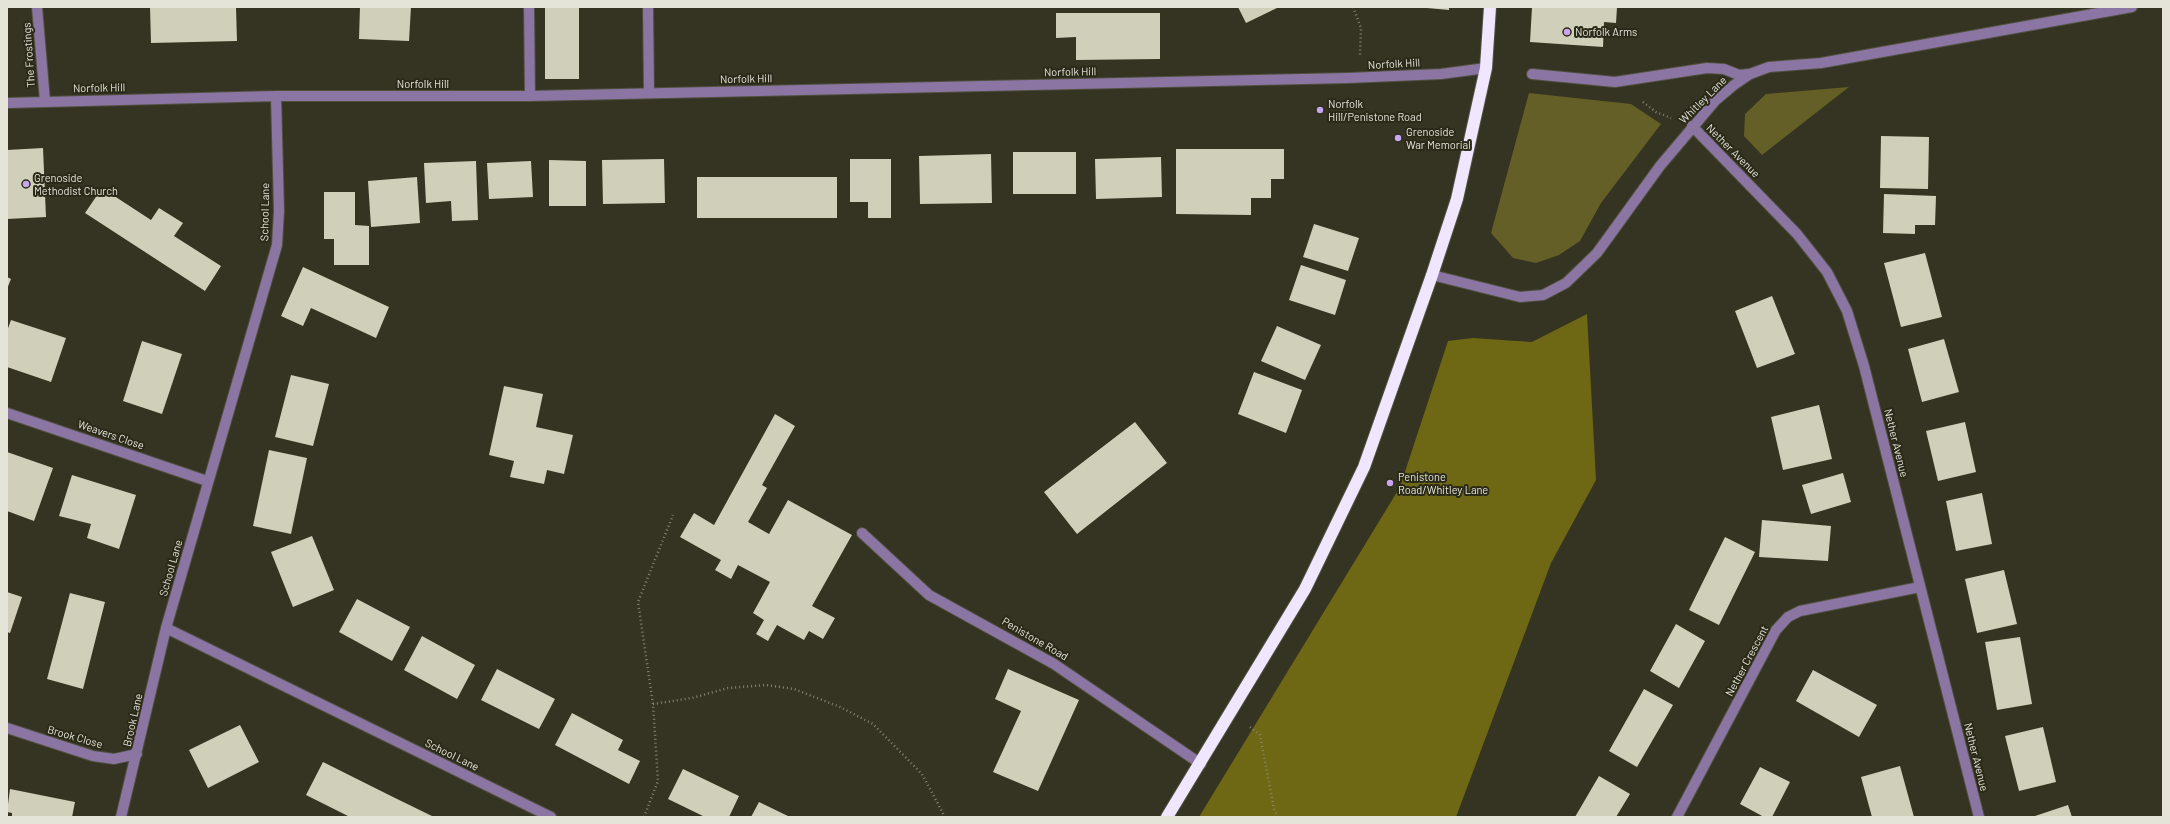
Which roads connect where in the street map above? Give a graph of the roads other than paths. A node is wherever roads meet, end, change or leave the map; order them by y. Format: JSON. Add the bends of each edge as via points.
{"nodes":[{"id":1,"x":37,"y":7,"type":"edge"},
{"id":2,"x":529,"y":7,"type":"edge"},
{"id":3,"x":648,"y":7,"type":"edge"},
{"id":4,"x":1490,"y":7,"type":"edge"},
{"id":5,"x":2132,"y":7,"type":"edge"},
{"id":6,"x":1486,"y":68,"type":"junction"},
{"id":7,"x":1532,"y":74,"type":"dead end"},
{"id":8,"x":1750,"y":74,"type":"junction"},
{"id":9,"x":649,"y":93,"type":"junction"},
{"id":10,"x":276,"y":96,"type":"junction"},
{"id":11,"x":530,"y":96,"type":"junction"},
{"id":12,"x":45,"y":101,"type":"junction"},
{"id":13,"x":7,"y":103,"type":"edge"},
{"id":14,"x":1692,"y":126,"type":"junction"},
{"id":15,"x":1432,"y":275,"type":"junction"},
{"id":16,"x":7,"y":412,"type":"edge"},
{"id":17,"x":207,"y":481,"type":"junction"},
{"id":18,"x":862,"y":533,"type":"dead end"},
{"id":19,"x":1920,"y":587,"type":"junction"},
{"id":20,"x":166,"y":628,"type":"junction"},
{"id":21,"x":7,"y":728,"type":"edge"},
{"id":22,"x":137,"y":754,"type":"junction"},
{"id":23,"x":1201,"y":764,"type":"junction"},
{"id":24,"x":121,"y":817,"type":"edge"},
{"id":25,"x":551,"y":817,"type":"edge"},
{"id":26,"x":1167,"y":817,"type":"edge"},
{"id":27,"x":1677,"y":817,"type":"edge"},
{"id":28,"x":1979,"y":817,"type":"edge"}],
"edges":[{"from":1,"to":12,"type":"street","name":"The Frostings"},
{"from":2,"to":11,"type":"street"},
{"from":3,"to":9,"type":"street"},
{"from":4,"to":6,"type":"highway"},
{"from":5,"to":8,"type":"street","name":"Whitley Lane","via":[[1821,63],[1769,67]]},
{"from":6,"to":9,"type":"street","name":"Norfolk Hill","via":[[1441,74],[1360,77]]},
{"from":6,"to":15,"type":"highway","via":[[1457,199]]},
{"from":7,"to":8,"type":"street","via":[[1615,82],[1707,68],[1724,69],[1739,75]]},
{"from":8,"to":14,"type":"street","name":"Whitley Lane","via":[[1734,85]]},
{"from":9,"to":11,"type":"street","name":"Norfolk Hill"},
{"from":10,"to":11,"type":"street","name":"Norfolk Hill"},
{"from":10,"to":12,"type":"street","name":"Norfolk Hill"},
{"from":10,"to":17,"type":"street","name":"School Lane","via":[[279,211],[277,245]]},
{"from":12,"to":13,"type":"street","name":"Norfolk Hill"},
{"from":14,"to":15,"type":"street","name":"Whitley Lane","via":[[1597,254],[1566,283],[1543,295],[1520,297]]},
{"from":14,"to":19,"type":"street","name":"Nether Avenue","via":[[1797,234],[1827,272],[1847,311],[1864,366]]},
{"from":15,"to":23,"type":"highway","via":[[1364,467],[1305,588]]},
{"from":16,"to":17,"type":"street","name":"Weavers Close"},
{"from":17,"to":20,"type":"street","name":"School Lane"},
{"from":18,"to":23,"type":"street","name":"Penistone Road","via":[[928,595],[1054,664]]},
{"from":19,"to":27,"type":"street","name":"Nether Crescent","via":[[1800,611],[1788,617],[1776,630]]},
{"from":19,"to":28,"type":"street","name":"Nether Avenue"},
{"from":20,"to":22,"type":"street","name":"Brook Lane"},
{"from":20,"to":25,"type":"street","name":"School Lane"},
{"from":21,"to":22,"type":"street","name":"Brook Close","via":[[93,756],[114,759]]},
{"from":22,"to":24,"type":"street","name":"Brook Lane"},
{"from":23,"to":26,"type":"highway"}]}
